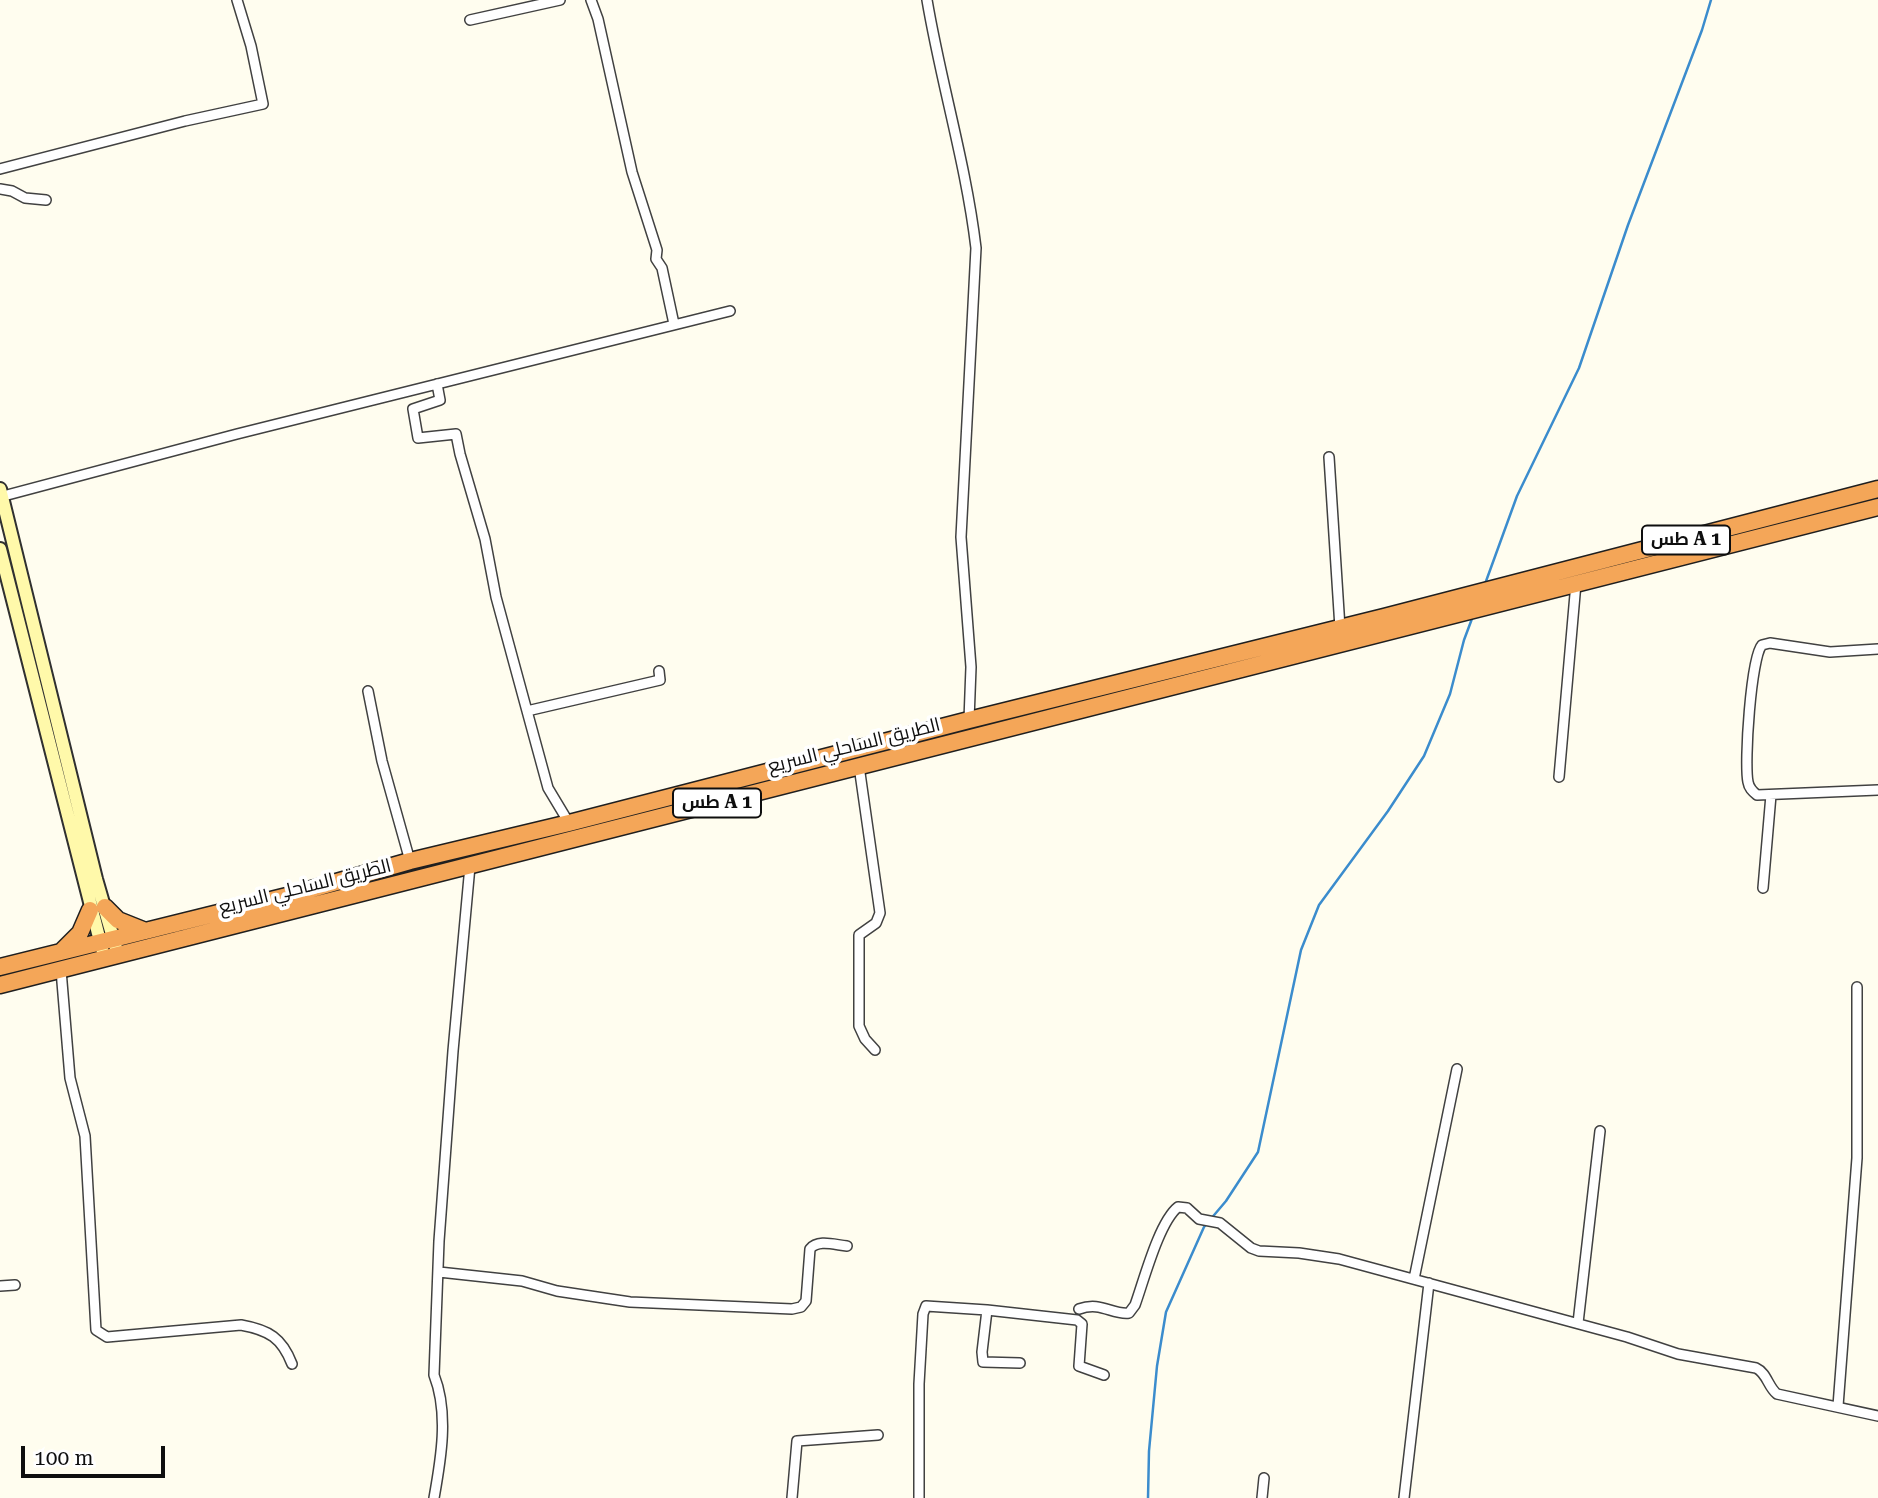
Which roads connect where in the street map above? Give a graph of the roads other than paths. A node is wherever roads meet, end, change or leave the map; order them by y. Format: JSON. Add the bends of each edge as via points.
{"nodes":[{"id":1,"x":237,"y":0,"type":"edge"},
{"id":2,"x":560,"y":0,"type":"edge"},
{"id":3,"x":591,"y":0,"type":"edge"},
{"id":4,"x":927,"y":0,"type":"edge"},
{"id":5,"x":470,"y":20,"type":"dead end"},
{"id":6,"x":0,"y":169,"type":"edge"},
{"id":7,"x":0,"y":189,"type":"edge"},
{"id":8,"x":46,"y":200,"type":"dead end"},
{"id":9,"x":730,"y":311,"type":"dead end"},
{"id":10,"x":674,"y":324,"type":"junction"},
{"id":11,"x":437,"y":384,"type":"junction"},
{"id":12,"x":1329,"y":457,"type":"dead end"},
{"id":13,"x":1878,"y":489,"type":"edge"},
{"id":14,"x":1,"y":494,"type":"edge"},
{"id":15,"x":1878,"y":507,"type":"edge"},
{"id":16,"x":0,"y":549,"type":"edge"},
{"id":17,"x":1576,"y":583,"type":"junction"},
{"id":18,"x":25,"y":589,"type":"junction"},
{"id":19,"x":12,"y":594,"type":"junction"},
{"id":20,"x":1495,"y":596,"type":"junction"},
{"id":21,"x":1432,"y":612,"type":"junction"},
{"id":22,"x":1339,"y":628,"type":"junction"},
{"id":23,"x":1878,"y":649,"type":"edge"},
{"id":24,"x":659,"y":671,"type":"dead end"},
{"id":25,"x":368,"y":691,"type":"dead end"},
{"id":26,"x":527,"y":711,"type":"junction"},
{"id":27,"x":969,"y":720,"type":"junction"},
{"id":28,"x":859,"y":766,"type":"junction"},
{"id":29,"x":1559,"y":777,"type":"dead end"},
{"id":30,"x":1878,"y":790,"type":"edge"},
{"id":31,"x":1771,"y":795,"type":"junction"},
{"id":32,"x":73,"y":808,"type":"junction"},
{"id":33,"x":569,"y":823,"type":"junction"},
{"id":34,"x":410,"y":860,"type":"junction"},
{"id":35,"x":470,"y":866,"type":"junction"},
{"id":36,"x":1763,"y":888,"type":"dead end"},
{"id":37,"x":97,"y":908,"type":"junction"},
{"id":38,"x":143,"y":930,"type":"junction"},
{"id":39,"x":106,"y":940,"type":"junction"},
{"id":40,"x":61,"y":951,"type":"junction"},
{"id":41,"x":111,"y":956,"type":"junction"},
{"id":42,"x":0,"y":967,"type":"edge"},
{"id":43,"x":61,"y":970,"type":"junction"},
{"id":44,"x":0,"y":985,"type":"edge"},
{"id":45,"x":1857,"y":987,"type":"dead end"},
{"id":46,"x":875,"y":1050,"type":"dead end"},
{"id":47,"x":1457,"y":1069,"type":"dead end"},
{"id":48,"x":1600,"y":1131,"type":"dead end"},
{"id":49,"x":847,"y":1246,"type":"dead end"},
{"id":50,"x":439,"y":1272,"type":"junction"},
{"id":51,"x":1414,"y":1279,"type":"junction"},
{"id":52,"x":1429,"y":1283,"type":"junction"},
{"id":53,"x":15,"y":1285,"type":"dead end"},
{"id":54,"x":0,"y":1286,"type":"edge"},
{"id":55,"x":1079,"y":1309,"type":"dead end"},
{"id":56,"x":987,"y":1310,"type":"junction"},
{"id":57,"x":1578,"y":1323,"type":"junction"},
{"id":58,"x":1020,"y":1363,"type":"dead end"},
{"id":59,"x":292,"y":1364,"type":"dead end"},
{"id":60,"x":1104,"y":1375,"type":"dead end"},
{"id":61,"x":1838,"y":1406,"type":"junction"},
{"id":62,"x":1878,"y":1416,"type":"edge"},
{"id":63,"x":877,"y":1435,"type":"dead end"},
{"id":64,"x":1264,"y":1478,"type":"dead end"},
{"id":65,"x":434,"y":1498,"type":"edge"},
{"id":66,"x":792,"y":1498,"type":"edge"},
{"id":67,"x":919,"y":1498,"type":"edge"},
{"id":68,"x":1262,"y":1498,"type":"edge"},
{"id":69,"x":1405,"y":1498,"type":"edge"}],
"edges":[{"from":1,"to":6,"type":"street","via":[[263,104]]},
{"from":2,"to":5,"type":"street"},
{"from":3,"to":10,"type":"street"},
{"from":4,"to":27,"type":"street","via":[[976,248],[961,537],[971,667]]},
{"from":7,"to":8,"type":"street"},
{"from":9,"to":10,"type":"street"},
{"from":10,"to":11,"type":"street"},
{"from":11,"to":14,"type":"street"},
{"from":11,"to":26,"type":"street","via":[[440,400],[413,409],[418,438],[456,434]]},
{"from":12,"to":22,"type":"street"},
{"from":13,"to":20,"type":"highway","number":"طس A 1"},
{"from":14,"to":18,"type":"street"},
{"from":15,"to":17,"type":"highway","number":"طس A 1"},
{"from":16,"to":19,"type":"street"},
{"from":17,"to":20,"type":"highway","number":"طس A 1"},
{"from":17,"to":29,"type":"street"},
{"from":18,"to":19,"type":"street"},
{"from":18,"to":32,"type":"street"},
{"from":19,"to":32,"type":"street"},
{"from":20,"to":21,"type":"highway"},
{"from":21,"to":22,"type":"highway","name":"الطريق الساحلي السريع","number":"طس A 1"},
{"from":21,"to":28,"type":"highway","name":"الطريق الساحلي السريع","number":"طس A 1","via":[[1073,713]]},
{"from":22,"to":27,"type":"highway","name":"الطريق الساحلي السريع","number":"طس A 1"},
{"from":23,"to":31,"type":"street","via":[[1830,652],[1770,643],[1759,649],[1749,724],[1748,783],[1757,795]]},
{"from":24,"to":26,"type":"street","via":[[660,680]]},
{"from":25,"to":34,"type":"street"},
{"from":26,"to":33,"type":"street","via":[[548,788]]},
{"from":27,"to":33,"type":"highway","name":"الطريق الساحلي السريع","number":"طس A 1"},
{"from":28,"to":35,"type":"highway","name":"الطريق الساحلي السريع","number":"طس A 1"},
{"from":28,"to":46,"type":"street","via":[[880,913],[876,923],[859,935],[859,1026]]},
{"from":30,"to":31,"type":"street"},
{"from":31,"to":36,"type":"street"},
{"from":32,"to":37,"type":"street"},
{"from":33,"to":34,"type":"highway","name":"الطريق الساحلي السريع","number":"طس A 1"},
{"from":34,"to":38,"type":"highway","name":"الطريق الساحلي السريع","number":"طس A 1","via":[[291,895]]},
{"from":35,"to":41,"type":"highway","name":"الطريق الساحلي السريع","number":"طس A 1"},
{"from":35,"to":50,"type":"street"},
{"from":37,"to":38,"type":"highway"},
{"from":37,"to":39,"type":"street"},
{"from":37,"to":40,"type":"highway"},
{"from":38,"to":39,"type":"highway","name":"الطريق الساحلي السريع","number":"طس A 1"},
{"from":39,"to":40,"type":"highway","name":"الطريق الساحلي السريع","number":"طس A 1"},
{"from":39,"to":41,"type":"street"},
{"from":40,"to":42,"type":"highway","name":"الطريق الساحلي السريع","number":"طس A 1"},
{"from":41,"to":43,"type":"highway","name":"الطريق الساحلي السريع","number":"طس A 1"},
{"from":43,"to":44,"type":"highway","name":"الطريق الساحلي السريع","number":"طس A 1"},
{"from":43,"to":59,"type":"street","via":[[70,1078],[85,1136],[96,1329],[107,1337],[241,1325],[278,1340]]},
{"from":45,"to":61,"type":"street","via":[[1856,1170]]},
{"from":47,"to":51,"type":"street"},
{"from":48,"to":57,"type":"street"},
{"from":49,"to":50,"type":"street","via":[[812,1245],[806,1301],[792,1309],[630,1302],[522,1281]]},
{"from":50,"to":65,"type":"street","via":[[434,1376],[442,1419]]},
{"from":51,"to":52,"type":"street"},
{"from":51,"to":55,"type":"street","via":[[1339,1259],[1259,1251],[1220,1223],[1199,1219],[1187,1208],[1178,1207],[1163,1227],[1129,1313]]},
{"from":52,"to":57,"type":"street"},
{"from":52,"to":69,"type":"street"},
{"from":53,"to":54,"type":"street"},
{"from":56,"to":58,"type":"street","via":[[983,1362]]},
{"from":56,"to":60,"type":"street","via":[[1077,1320],[1082,1324],[1079,1366]]},
{"from":56,"to":67,"type":"street","via":[[926,1306],[923,1314]]},
{"from":57,"to":61,"type":"street","via":[[1678,1354],[1756,1368],[1777,1394]]},
{"from":61,"to":62,"type":"street"},
{"from":63,"to":66,"type":"street","via":[[797,1441]]},
{"from":64,"to":68,"type":"street"}]}
